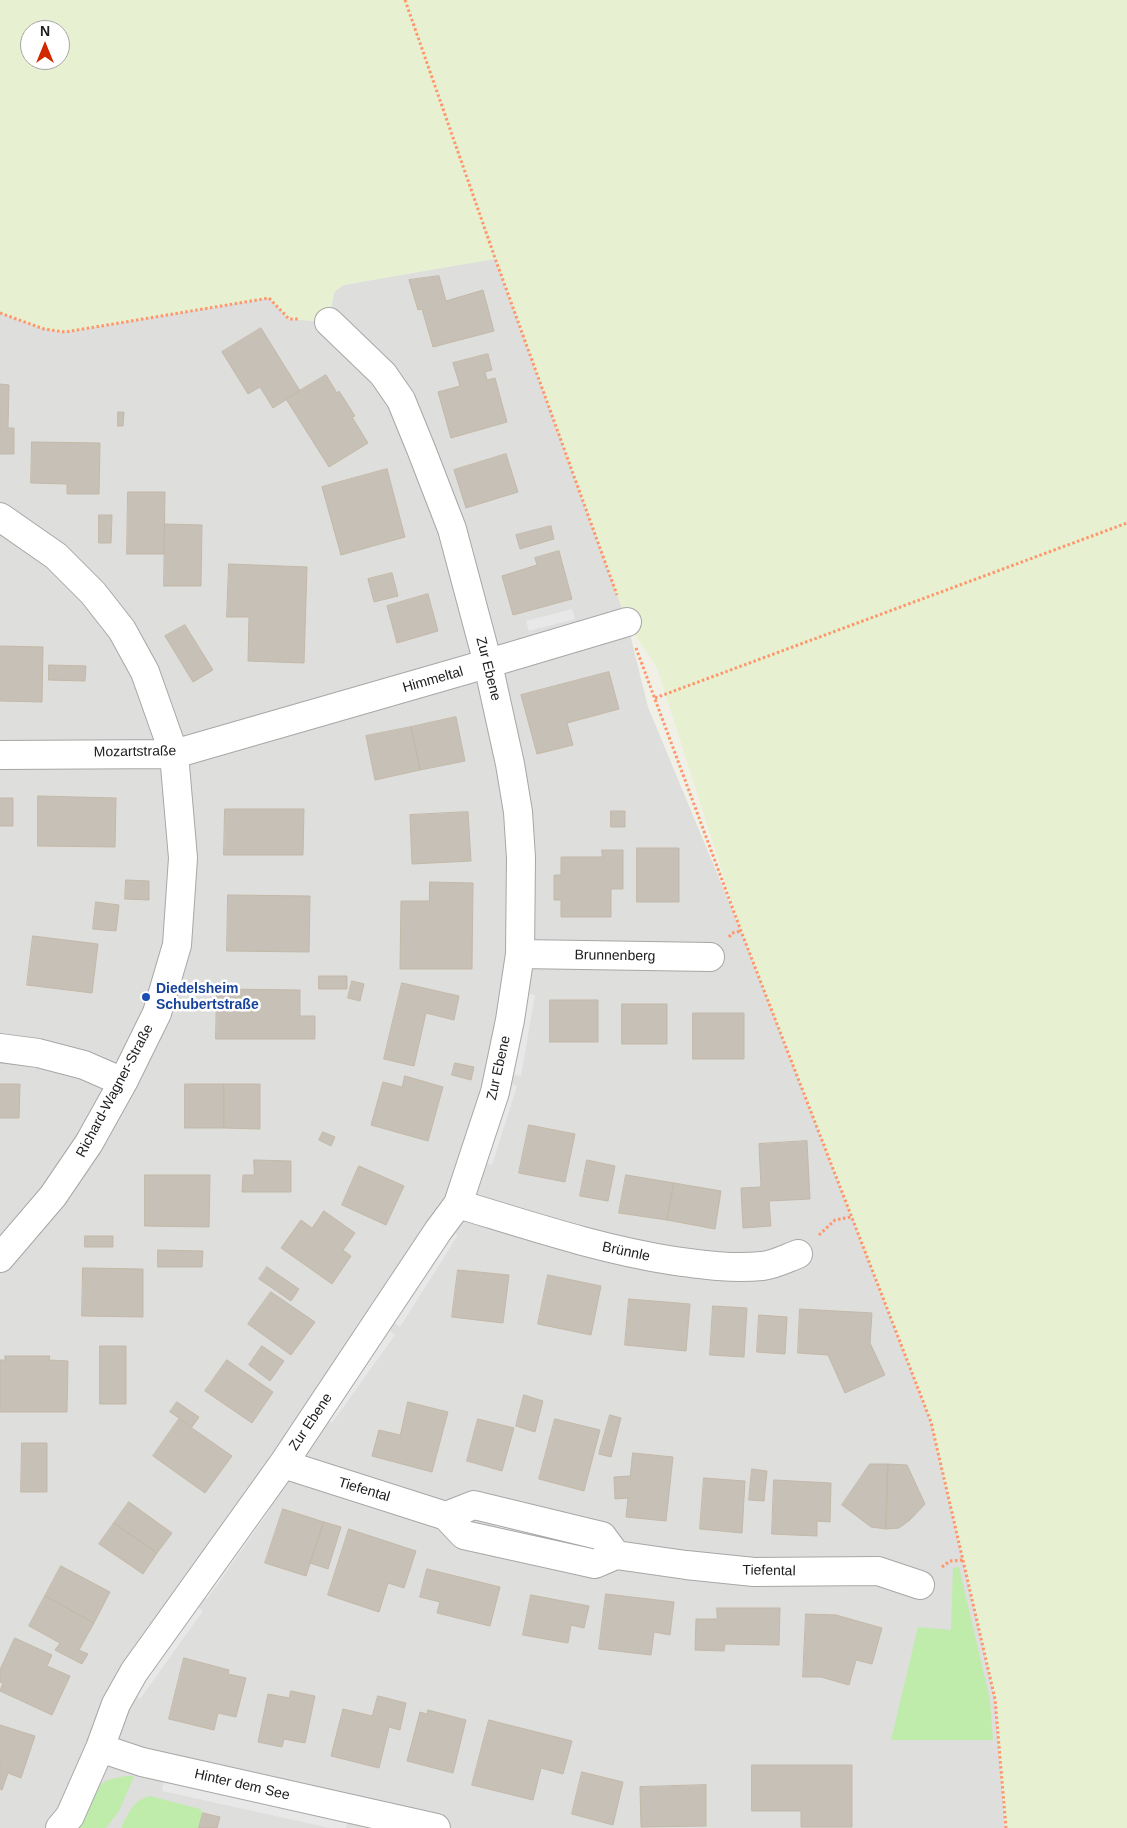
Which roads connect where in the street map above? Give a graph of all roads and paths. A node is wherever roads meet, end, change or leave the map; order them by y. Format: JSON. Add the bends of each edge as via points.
{"nodes":[{"id":1,"x":405,"y":0,"type":"edge"},
{"id":2,"x":0,"y":313,"type":"edge"},
{"id":3,"x":329,"y":322,"type":"joint"},
{"id":4,"x":0,"y":518,"type":"edge"},
{"id":5,"x":1127,"y":523,"type":"edge"},
{"id":6,"x":627,"y":622,"type":"junction"},
{"id":7,"x":488,"y":664,"type":"junction"},
{"id":8,"x":655,"y":698,"type":"junction"},
{"id":9,"x":296,"y":718,"type":"joint"},
{"id":10,"x":174,"y":754,"type":"junction"},
{"id":11,"x":0,"y":755,"type":"edge"},
{"id":12,"x":520,"y":954,"type":"junction"},
{"id":13,"x":710,"y":958,"type":"dead end"},
{"id":14,"x":0,"y":1048,"type":"edge"},
{"id":15,"x":123,"y":1082,"type":"junction"},
{"id":16,"x":458,"y":1204,"type":"junction"},
{"id":17,"x":851,"y":1217,"type":"junction"},
{"id":18,"x":798,"y":1254,"type":"joint"},
{"id":19,"x":0,"y":1258,"type":"edge"},
{"id":20,"x":283,"y":1464,"type":"junction"},
{"id":21,"x":920,"y":1584,"type":"dead end"},
{"id":22,"x":100,"y":1748,"type":"junction"},
{"id":23,"x":384,"y":1822,"type":"edge"},
{"id":24,"x":60,"y":1828,"type":"edge"},
{"id":25,"x":436,"y":1828,"type":"edge"},
{"id":26,"x":1006,"y":1828,"type":"edge"}],
"edges":[{"from":1,"to":6,"type":"path"},
{"from":2,"to":3,"type":"path","via":[[44,329],[65,332],[270,298],[289,318]]},
{"from":3,"to":7,"type":"street","name":"Zur Ebene","via":[[383,374],[400,400],[452,529]]},
{"from":4,"to":10,"type":"street","name":"Richard-Wagner-Straße","via":[[56,556],[93,593],[122,630],[145,672]]},
{"from":5,"to":8,"type":"path"},
{"from":6,"to":7,"type":"street","name":"Himmeltal"},
{"from":6,"to":8,"type":"path"},
{"from":7,"to":9,"type":"street","name":"Himmeltal"},
{"from":7,"to":12,"type":"street","name":"Zur Ebene","via":[[518,812],[522,858]]},
{"from":8,"to":17,"type":"path"},
{"from":9,"to":10,"type":"street","name":"Mozartstraße"},
{"from":10,"to":11,"type":"street","name":"Mozartstraße"},
{"from":10,"to":15,"type":"street","name":"Richard-Wagner-Straße","via":[[183,858],[177,945],[157,1013]]},
{"from":12,"to":13,"type":"street","name":"Brunnenberg"},
{"from":12,"to":16,"type":"street","name":"Zur Ebene","via":[[495,1092]]},
{"from":14,"to":15,"type":"street","via":[[38,1053],[84,1065]]},
{"from":15,"to":19,"type":"street","name":"Richard-Wagner-Straße","via":[[73,1169]]},
{"from":16,"to":18,"type":"street","name":"Brünnle","via":[[620,1252],[704,1265],[764,1266]]},
{"from":16,"to":20,"type":"street","name":"Zur Ebene"},
{"from":17,"to":18,"type":"path","via":[[836,1220]]},
{"from":17,"to":26,"type":"path","via":[[931,1422],[995,1700]]},
{"from":20,"to":21,"type":"street","name":"Tiefental","via":[[446,1516],[464,1535],[595,1564],[616,1555],[754,1572],[878,1571]]},
{"from":20,"to":22,"type":"street","name":"Zur Ebene","via":[[134,1672],[116,1704]]},
{"from":22,"to":23,"type":"street","name":"Hinter dem See","via":[[142,1762]]},
{"from":22,"to":24,"type":"street","name":"Zur Ebene","via":[[70,1816]]},
{"from":23,"to":25,"type":"street","name":"Hinter dem See"}]}
